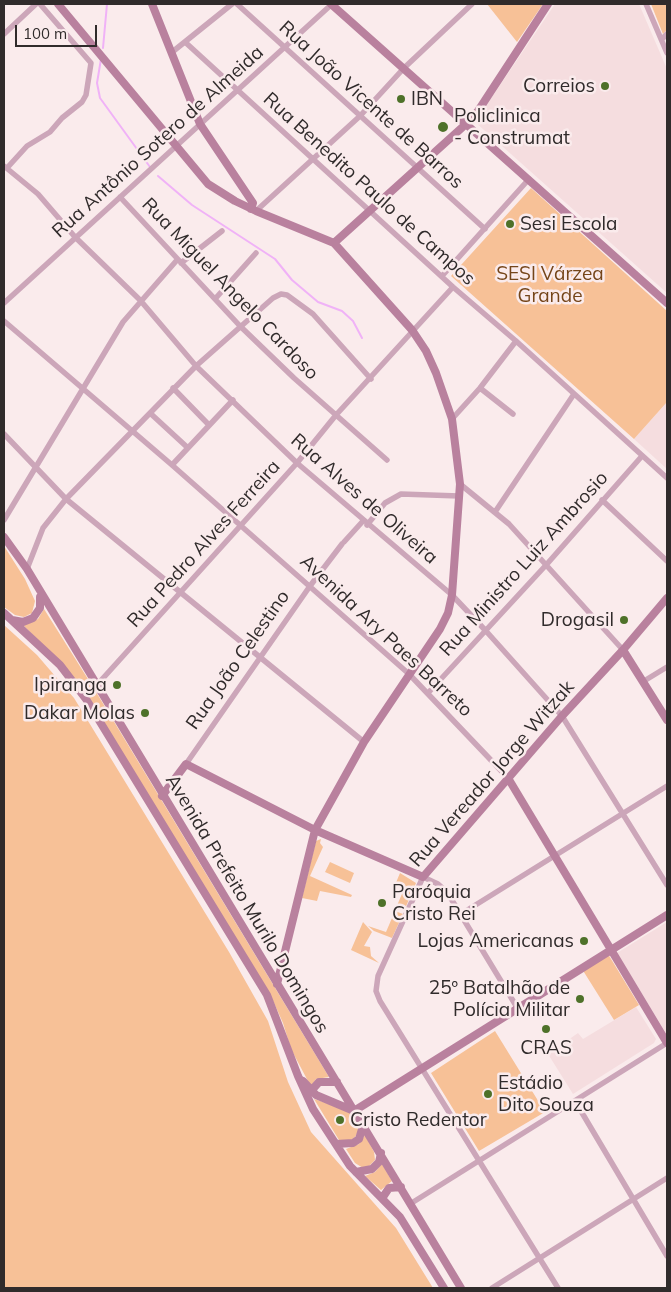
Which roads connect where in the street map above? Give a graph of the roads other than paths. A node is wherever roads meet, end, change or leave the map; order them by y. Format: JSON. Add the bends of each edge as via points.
{"nodes":[{"id":1,"x":38,"y":4,"type":"edge"},
{"id":2,"x":58,"y":4,"type":"edge"},
{"id":3,"x":152,"y":4,"type":"edge"},
{"id":4,"x":232,"y":4,"type":"edge"},
{"id":5,"x":237,"y":4,"type":"edge"},
{"id":6,"x":332,"y":4,"type":"edge"},
{"id":7,"x":472,"y":4,"type":"edge"},
{"id":8,"x":548,"y":4,"type":"edge"},
{"id":9,"x":646,"y":4,"type":"edge"},
{"id":10,"x":4,"y":34,"type":"edge"},
{"id":11,"x":667,"y":34,"type":"edge"},
{"id":12,"x":662,"y":39,"type":"junction"},
{"id":13,"x":185,"y":42,"type":"junction"},
{"id":14,"x":284,"y":48,"type":"junction"},
{"id":15,"x":171,"y":53,"type":"junction"},
{"id":16,"x":667,"y":53,"type":"edge"},
{"id":17,"x":404,"y":68,"type":"junction"},
{"id":18,"x":238,"y":91,"type":"junction"},
{"id":19,"x":360,"y":116,"type":"junction"},
{"id":20,"x":200,"y":124,"type":"junction"},
{"id":21,"x":466,"y":124,"type":"junction"},
{"id":22,"x":176,"y":147,"type":"junction"},
{"id":23,"x":313,"y":158,"type":"junction"},
{"id":24,"x":6,"y":167,"type":"edge"},
{"id":25,"x":417,"y":167,"type":"junction"},
{"id":26,"x":529,"y":179,"type":"junction"},
{"id":27,"x":120,"y":198,"type":"junction"},
{"id":28,"x":254,"y":210,"type":"junction"},
{"id":29,"x":370,"y":210,"type":"junction"},
{"id":30,"x":485,"y":229,"type":"junction"},
{"id":31,"x":222,"y":231,"type":"dead end"},
{"id":32,"x":75,"y":237,"type":"junction"},
{"id":33,"x":334,"y":243,"type":"junction"},
{"id":34,"x":256,"y":253,"type":"dead end"},
{"id":35,"x":179,"y":261,"type":"junction"},
{"id":36,"x":442,"y":276,"type":"junction"},
{"id":37,"x":453,"y":287,"type":"junction"},
{"id":38,"x":215,"y":299,"type":"junction"},
{"id":39,"x":140,"y":300,"type":"junction"},
{"id":40,"x":4,"y":302,"type":"edge"},
{"id":41,"x":667,"y":303,"type":"edge"},
{"id":42,"x":4,"y":321,"type":"edge"},
{"id":43,"x":240,"y":326,"type":"junction"},
{"id":44,"x":412,"y":330,"type":"junction"},
{"id":45,"x":516,"y":341,"type":"junction"},
{"id":46,"x":196,"y":366,"type":"junction"},
{"id":47,"x":372,"y":379,"type":"junction"},
{"id":48,"x":173,"y":388,"type":"junction"},
{"id":49,"x":480,"y":388,"type":"junction"},
{"id":50,"x":82,"y":389,"type":"junction"},
{"id":51,"x":574,"y":394,"type":"junction"},
{"id":52,"x":233,"y":400,"type":"junction"},
{"id":53,"x":150,"y":412,"type":"junction"},
{"id":54,"x":513,"y":414,"type":"dead end"},
{"id":55,"x":336,"y":415,"type":"junction"},
{"id":56,"x":452,"y":419,"type":"junction"},
{"id":57,"x":209,"y":425,"type":"junction"},
{"id":58,"x":133,"y":432,"type":"junction"},
{"id":59,"x":4,"y":434,"type":"edge"},
{"id":60,"x":188,"y":448,"type":"junction"},
{"id":61,"x":642,"y":456,"type":"junction"},
{"id":62,"x":387,"y":460,"type":"dead end"},
{"id":63,"x":297,"y":463,"type":"junction"},
{"id":64,"x":172,"y":465,"type":"junction"},
{"id":65,"x":37,"y":468,"type":"junction"},
{"id":66,"x":667,"y":478,"type":"edge"},
{"id":67,"x":460,"y":484,"type":"junction"},
{"id":68,"x":459,"y":496,"type":"junction"},
{"id":69,"x":66,"y":499,"type":"junction"},
{"id":70,"x":602,"y":500,"type":"junction"},
{"id":71,"x":495,"y":512,"type":"junction"},
{"id":72,"x":4,"y":520,"type":"edge"},
{"id":73,"x":365,"y":523,"type":"junction"},
{"id":74,"x":240,"y":526,"type":"junction"},
{"id":75,"x":4,"y":536,"type":"edge"},
{"id":76,"x":667,"y":561,"type":"edge"},
{"id":77,"x":547,"y":564,"type":"junction"},
{"id":78,"x":27,"y":570,"type":"junction"},
{"id":79,"x":310,"y":586,"type":"junction"},
{"id":80,"x":38,"y":592,"type":"junction"},
{"id":81,"x":181,"y":594,"type":"junction"},
{"id":82,"x":452,"y":595,"type":"junction"},
{"id":83,"x":667,"y":601,"type":"edge"},
{"id":84,"x":4,"y":613,"type":"edge"},
{"id":85,"x":10,"y":619,"type":"junction"},
{"id":86,"x":486,"y":631,"type":"junction"},
{"id":87,"x":623,"y":650,"type":"junction"},
{"id":88,"x":260,"y":657,"type":"junction"},
{"id":89,"x":667,"y":667,"type":"edge"},
{"id":90,"x":409,"y":674,"type":"junction"},
{"id":91,"x":644,"y":682,"type":"junction"},
{"id":92,"x":96,"y":686,"type":"junction"},
{"id":93,"x":428,"y":693,"type":"junction"},
{"id":94,"x":562,"y":716,"type":"junction"},
{"id":95,"x":667,"y":720,"type":"edge"},
{"id":96,"x":364,"y":742,"type":"junction"},
{"id":97,"x":186,"y":764,"type":"junction"},
{"id":98,"x":508,"y":778,"type":"junction"},
{"id":99,"x":667,"y":786,"type":"edge"},
{"id":100,"x":162,"y":796,"type":"junction"},
{"id":101,"x":624,"y":814,"type":"junction"},
{"id":102,"x":315,"y":830,"type":"junction"},
{"id":103,"x":556,"y":856,"type":"junction"},
{"id":104,"x":423,"y":877,"type":"junction"},
{"id":105,"x":667,"y":885,"type":"edge"},
{"id":106,"x":461,"y":914,"type":"junction"},
{"id":107,"x":667,"y":915,"type":"edge"},
{"id":108,"x":612,"y":950,"type":"junction"},
{"id":109,"x":282,"y":964,"type":"junction"},
{"id":110,"x":268,"y":968,"type":"junction"},
{"id":111,"x":277,"y":984,"type":"junction"},
{"id":112,"x":518,"y":1009,"type":"junction"},
{"id":113,"x":667,"y":1043,"type":"edge"},
{"id":114,"x":423,"y":1068,"type":"junction"},
{"id":115,"x":296,"y":1072,"type":"junction"},
{"id":116,"x":337,"y":1082,"type":"junction"},
{"id":117,"x":311,"y":1091,"type":"junction"},
{"id":118,"x":575,"y":1101,"type":"junction"},
{"id":119,"x":354,"y":1111,"type":"junction"},
{"id":120,"x":364,"y":1126,"type":"junction"},
{"id":121,"x":336,"y":1144,"type":"junction"},
{"id":122,"x":381,"y":1153,"type":"junction"},
{"id":123,"x":478,"y":1161,"type":"junction"},
{"id":124,"x":356,"y":1172,"type":"junction"},
{"id":125,"x":667,"y":1178,"type":"edge"},
{"id":126,"x":400,"y":1187,"type":"junction"},
{"id":127,"x":383,"y":1197,"type":"junction"},
{"id":128,"x":634,"y":1200,"type":"junction"},
{"id":129,"x":410,"y":1204,"type":"junction"},
{"id":130,"x":667,"y":1256,"type":"edge"},
{"id":131,"x":539,"y":1258,"type":"junction"},
{"id":132,"x":444,"y":1288,"type":"edge"},
{"id":133,"x":461,"y":1288,"type":"edge"},
{"id":134,"x":492,"y":1288,"type":"edge"},
{"id":135,"x":558,"y":1288,"type":"edge"}],
"edges":[{"from":1,"to":10,"type":"street"},
{"from":1,"to":24,"type":"street","via":[[91,63],[86,95],[50,132],[27,146]]},
{"from":2,"to":22,"type":"street"},
{"from":3,"to":15,"type":"street"},
{"from":4,"to":13,"type":"street"},
{"from":5,"to":14,"type":"street","name":"Rua João Vicente de Barros"},
{"from":6,"to":14,"type":"street","name":"Rua Antônio Sotero de Almeida"},
{"from":6,"to":17,"type":"street"},
{"from":7,"to":17,"type":"street"},
{"from":8,"to":21,"type":"street","via":[[478,111]]},
{"from":9,"to":12,"type":"street"},
{"from":11,"to":12,"type":"street"},
{"from":12,"to":16,"type":"street"},
{"from":13,"to":15,"type":"street"},
{"from":13,"to":18,"type":"street","name":"Rua Benedito Paulo de Campos"},
{"from":14,"to":18,"type":"street","name":"Rua Antônio Sotero de Almeida"},
{"from":14,"to":19,"type":"street","name":"Rua João Vicente de Barros"},
{"from":15,"to":20,"type":"street"},
{"from":17,"to":19,"type":"street"},
{"from":17,"to":21,"type":"street"},
{"from":18,"to":20,"type":"street","name":"Rua Antônio Sotero de Almeida"},
{"from":18,"to":23,"type":"street","name":"Rua Benedito Paulo de Campos"},
{"from":19,"to":23,"type":"street"},
{"from":19,"to":25,"type":"street","name":"Rua João Vicente de Barros"},
{"from":20,"to":22,"type":"street","name":"Rua Antônio Sotero de Almeida"},
{"from":20,"to":28,"type":"street","via":[[253,203]]},
{"from":21,"to":25,"type":"street"},
{"from":21,"to":26,"type":"street"},
{"from":22,"to":27,"type":"street","name":"Rua Antônio Sotero de Almeida"},
{"from":22,"to":28,"type":"street","via":[[208,184]]},
{"from":23,"to":28,"type":"street"},
{"from":23,"to":29,"type":"street","name":"Rua Benedito Paulo de Campos"},
{"from":24,"to":32,"type":"street","name":"Rua Alves de Oliveira","via":[[38,194]]},
{"from":25,"to":29,"type":"street"},
{"from":25,"to":30,"type":"street","name":"Rua João Vicente de Barros"},
{"from":26,"to":30,"type":"street"},
{"from":26,"to":41,"type":"street"},
{"from":27,"to":32,"type":"street","name":"Rua Antônio Sotero de Almeida"},
{"from":27,"to":35,"type":"street","name":"Rua Miguel Angelo Cardoso"},
{"from":28,"to":33,"type":"street"},
{"from":29,"to":33,"type":"street"},
{"from":29,"to":36,"type":"street","name":"Rua Benedito Paulo de Campos"},
{"from":30,"to":36,"type":"street"},
{"from":31,"to":35,"type":"street"},
{"from":32,"to":39,"type":"street","name":"Rua Alves de Oliveira"},
{"from":32,"to":40,"type":"street","name":"Rua Antônio Sotero de Almeida"},
{"from":33,"to":44,"type":"street"},
{"from":34,"to":38,"type":"street"},
{"from":35,"to":38,"type":"street","name":"Rua Miguel Angelo Cardoso"},
{"from":35,"to":39,"type":"street"},
{"from":36,"to":37,"type":"street","name":"Rua Benedito Paulo de Campos"},
{"from":37,"to":44,"type":"street","name":"Rua Pedro Alves Ferreira"},
{"from":37,"to":45,"type":"street","name":"Rua Benedito Paulo de Campos"},
{"from":38,"to":43,"type":"street","name":"Rua Miguel Angelo Cardoso"},
{"from":39,"to":46,"type":"street","name":"Rua Alves de Oliveira"},
{"from":39,"to":50,"type":"street"},
{"from":42,"to":50,"type":"street","name":"Avenida Ary Paes Barreto"},
{"from":43,"to":46,"type":"street"},
{"from":43,"to":47,"type":"street","via":[[273,298],[287,295],[314,314]]},
{"from":43,"to":55,"type":"street","name":"Rua Miguel Angelo Cardoso"},
{"from":44,"to":47,"type":"street","name":"Rua Pedro Alves Ferreira"},
{"from":44,"to":56,"type":"street","via":[[426,351]]},
{"from":45,"to":49,"type":"street"},
{"from":45,"to":51,"type":"street","name":"Rua Benedito Paulo de Campos"},
{"from":46,"to":48,"type":"street"},
{"from":46,"to":52,"type":"street","name":"Rua Alves de Oliveira"},
{"from":47,"to":55,"type":"street","name":"Rua Pedro Alves Ferreira"},
{"from":48,"to":53,"type":"street"},
{"from":48,"to":57,"type":"street"},
{"from":49,"to":54,"type":"street"},
{"from":49,"to":56,"type":"street"},
{"from":50,"to":58,"type":"street","name":"Avenida Ary Paes Barreto"},
{"from":50,"to":65,"type":"street"},
{"from":51,"to":61,"type":"street","name":"Rua Benedito Paulo de Campos"},
{"from":51,"to":71,"type":"street"},
{"from":52,"to":57,"type":"street"},
{"from":52,"to":63,"type":"street","name":"Rua Alves de Oliveira"},
{"from":53,"to":58,"type":"street"},
{"from":53,"to":60,"type":"street"},
{"from":55,"to":62,"type":"street","name":"Rua Miguel Angelo Cardoso"},
{"from":55,"to":63,"type":"street","name":"Rua Pedro Alves Ferreira"},
{"from":56,"to":67,"type":"street"},
{"from":57,"to":60,"type":"street"},
{"from":58,"to":64,"type":"street","name":"Avenida Ary Paes Barreto"},
{"from":58,"to":69,"type":"street"},
{"from":59,"to":65,"type":"street"},
{"from":60,"to":64,"type":"street"},
{"from":61,"to":66,"type":"street","name":"Rua Benedito Paulo de Campos"},
{"from":61,"to":70,"type":"street","name":"Rua Ministro Luiz Ambrosio"},
{"from":63,"to":73,"type":"street","name":"Rua Alves de Oliveira"},
{"from":63,"to":74,"type":"street","name":"Rua Pedro Alves Ferreira"},
{"from":64,"to":74,"type":"street","name":"Avenida Ary Paes Barreto"},
{"from":65,"to":69,"type":"street"},
{"from":65,"to":72,"type":"street"},
{"from":67,"to":68,"type":"street"},
{"from":67,"to":71,"type":"street"},
{"from":68,"to":73,"type":"street","name":"Rua João Celestino","via":[[401,494],[385,503]]},
{"from":68,"to":82,"type":"street"},
{"from":69,"to":78,"type":"street","via":[[43,528]]},
{"from":69,"to":81,"type":"street"},
{"from":70,"to":76,"type":"street"},
{"from":70,"to":77,"type":"street","name":"Rua Ministro Luiz Ambrosio"},
{"from":71,"to":77,"type":"street"},
{"from":73,"to":79,"type":"street","name":"Rua João Celestino","via":[[343,543]]},
{"from":73,"to":82,"type":"street","name":"Rua Alves de Oliveira"},
{"from":74,"to":79,"type":"street","name":"Avenida Ary Paes Barreto"},
{"from":74,"to":81,"type":"street","name":"Rua Pedro Alves Ferreira"},
{"from":75,"to":78,"type":"street","name":"Avenida Prefeito Murilo Domingos"},
{"from":77,"to":86,"type":"street","name":"Rua Ministro Luiz Ambrosio"},
{"from":77,"to":87,"type":"street"},
{"from":78,"to":80,"type":"street","name":"Avenida Prefeito Murilo Domingos"},
{"from":79,"to":88,"type":"street","name":"Rua João Celestino"},
{"from":79,"to":90,"type":"street","name":"Avenida Ary Paes Barreto"},
{"from":80,"to":85,"type":"street","via":[[41,605],[34,617],[23,622]]},
{"from":80,"to":92,"type":"street","name":"Avenida Prefeito Murilo Domingos"},
{"from":81,"to":88,"type":"street"},
{"from":81,"to":92,"type":"street","name":"Rua Pedro Alves Ferreira"},
{"from":82,"to":86,"type":"street","name":"Rua Alves de Oliveira"},
{"from":82,"to":90,"type":"street","via":[[440,629]]},
{"from":83,"to":87,"type":"street","name":"Rua Vereador Jorge Witzak"},
{"from":84,"to":85,"type":"street","name":"Avenida Prefeito Murilo Domingos"},
{"from":85,"to":115,"type":"street","name":"Avenida Prefeito Murilo Domingos","via":[[60,665],[86,699],[267,995]]},
{"from":86,"to":93,"type":"street","name":"Rua Ministro Luiz Ambrosio"},
{"from":86,"to":94,"type":"street","name":"Rua Alves de Oliveira"},
{"from":87,"to":91,"type":"street"},
{"from":87,"to":94,"type":"street","name":"Rua Vereador Jorge Witzak"},
{"from":88,"to":96,"type":"street"},
{"from":88,"to":97,"type":"street","name":"Rua João Celestino"},
{"from":89,"to":91,"type":"street"},
{"from":90,"to":93,"type":"street","name":"Avenida Ary Paes Barreto"},
{"from":90,"to":96,"type":"street"},
{"from":91,"to":95,"type":"street"},
{"from":92,"to":100,"type":"street","name":"Avenida Prefeito Murilo Domingos"},
{"from":93,"to":98,"type":"street","name":"Avenida Ary Paes Barreto"},
{"from":94,"to":98,"type":"street","name":"Rua Vereador Jorge Witzak"},
{"from":94,"to":101,"type":"street","name":"Rua Alves de Oliveira"},
{"from":96,"to":102,"type":"street"},
{"from":97,"to":100,"type":"street","name":"Rua João Celestino"},
{"from":97,"to":102,"type":"street"},
{"from":98,"to":103,"type":"street","name":"Avenida Ary Paes Barreto"},
{"from":98,"to":104,"type":"street","name":"Rua Vereador Jorge Witzak"},
{"from":99,"to":101,"type":"street"},
{"from":100,"to":110,"type":"street","name":"Avenida Prefeito Murilo Domingos"},
{"from":101,"to":103,"type":"street"},
{"from":101,"to":105,"type":"street","name":"Rua Alves de Oliveira"},
{"from":102,"to":104,"type":"street"},
{"from":102,"to":109,"type":"street"},
{"from":103,"to":106,"type":"street"},
{"from":103,"to":108,"type":"street","name":"Avenida Ary Paes Barreto"},
{"from":104,"to":106,"type":"street","via":[[443,888]]},
{"from":104,"to":114,"type":"street","name":"Rua Vereador Jorge Witzak","via":[[378,976],[376,991]]},
{"from":106,"to":112,"type":"street"},
{"from":107,"to":108,"type":"street"},
{"from":108,"to":112,"type":"street"},
{"from":108,"to":113,"type":"street","name":"Avenida Ary Paes Barreto"},
{"from":109,"to":110,"type":"street","via":[[277,969]]},
{"from":109,"to":111,"type":"street"},
{"from":110,"to":111,"type":"street","name":"Avenida Prefeito Murilo Domingos"},
{"from":111,"to":116,"type":"street","name":"Avenida Prefeito Murilo Domingos"},
{"from":112,"to":114,"type":"street"},
{"from":113,"to":118,"type":"street"},
{"from":114,"to":119,"type":"street"},
{"from":114,"to":123,"type":"street","name":"Rua Vereador Jorge Witzak"},
{"from":115,"to":117,"type":"street"},
{"from":115,"to":121,"type":"street","name":"Avenida Prefeito Murilo Domingos","via":[[313,1108]]},
{"from":116,"to":117,"type":"street","via":[[319,1082]]},
{"from":116,"to":119,"type":"street","name":"Avenida Prefeito Murilo Domingos"},
{"from":117,"to":119,"type":"street"},
{"from":118,"to":123,"type":"street"},
{"from":118,"to":128,"type":"street"},
{"from":119,"to":120,"type":"street","name":"Avenida Prefeito Murilo Domingos"},
{"from":120,"to":121,"type":"street","via":[[359,1139],[353,1143]]},
{"from":120,"to":122,"type":"street","name":"Avenida Prefeito Murilo Domingos"},
{"from":121,"to":124,"type":"street","name":"Avenida Prefeito Murilo Domingos"},
{"from":122,"to":124,"type":"street","via":[[379,1162],[372,1169]]},
{"from":122,"to":126,"type":"street","name":"Avenida Prefeito Murilo Domingos"},
{"from":123,"to":129,"type":"street"},
{"from":123,"to":131,"type":"street","name":"Rua Vereador Jorge Witzak"},
{"from":124,"to":127,"type":"street","name":"Avenida Prefeito Murilo Domingos"},
{"from":125,"to":128,"type":"street"},
{"from":126,"to":127,"type":"street","via":[[389,1188]]},
{"from":126,"to":129,"type":"street","name":"Avenida Prefeito Murilo Domingos"},
{"from":127,"to":132,"type":"street","name":"Avenida Prefeito Murilo Domingos","via":[[400,1217]]},
{"from":128,"to":130,"type":"street"},
{"from":128,"to":131,"type":"street"},
{"from":129,"to":133,"type":"street","name":"Avenida Prefeito Murilo Domingos"},
{"from":131,"to":134,"type":"street"},
{"from":131,"to":135,"type":"street","name":"Rua Vereador Jorge Witzak"}]}
